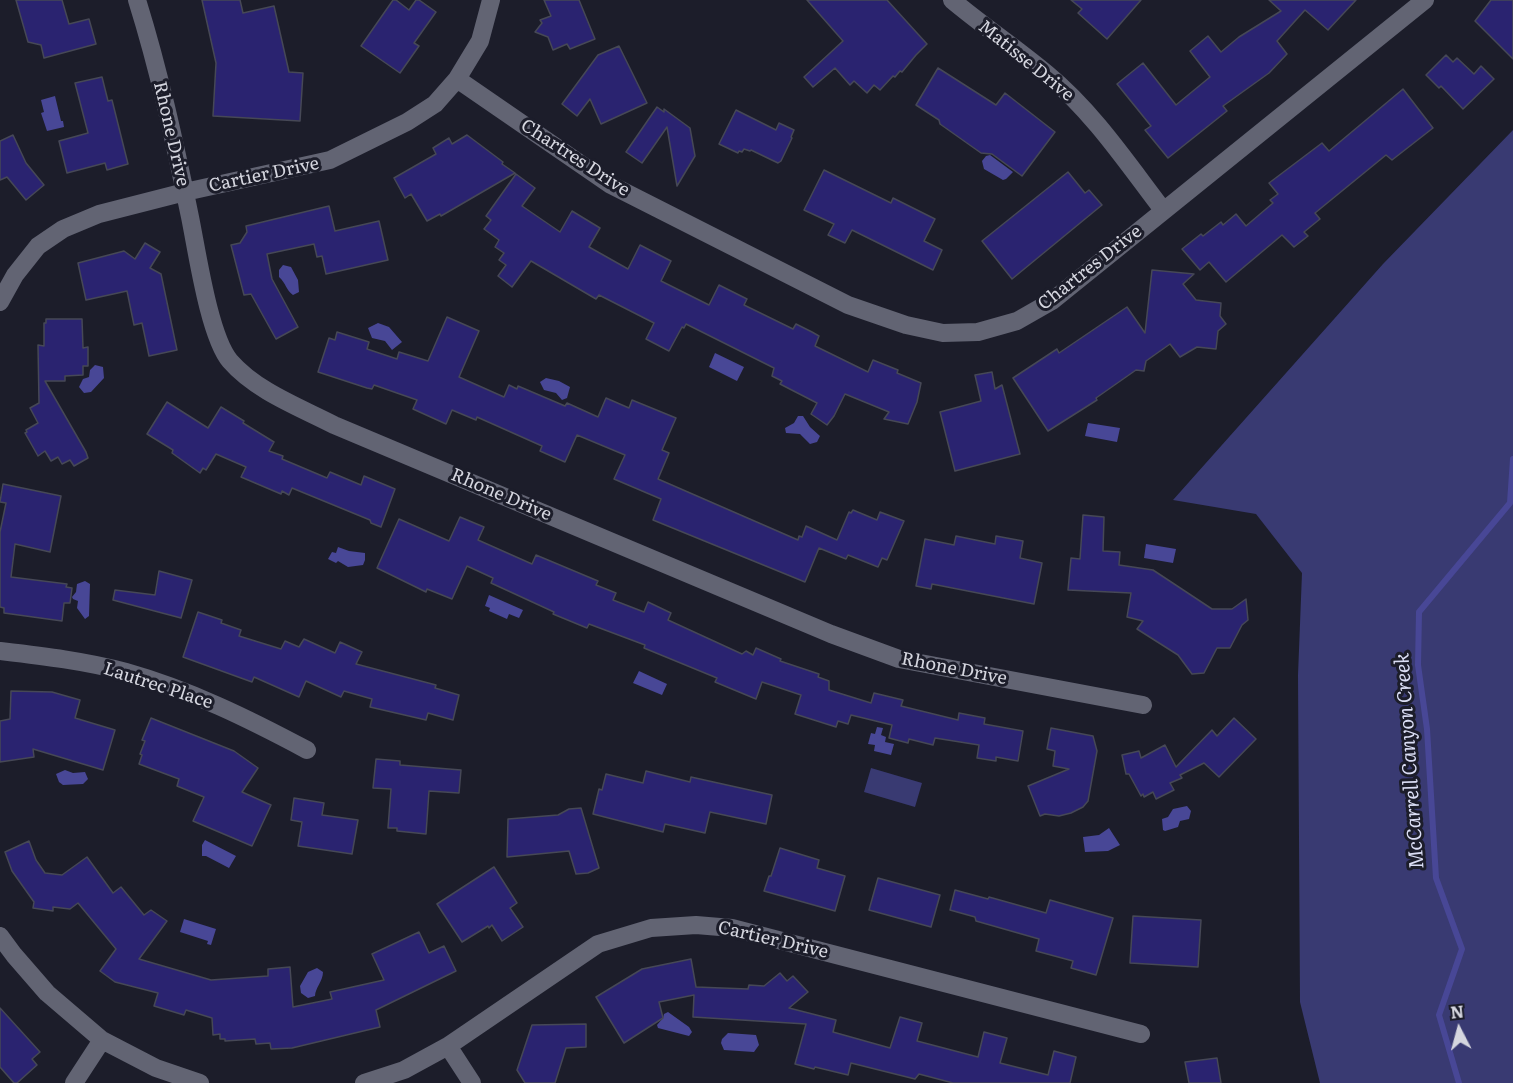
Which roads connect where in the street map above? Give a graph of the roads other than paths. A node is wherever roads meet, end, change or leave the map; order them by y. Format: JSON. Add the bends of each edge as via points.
{"nodes":[{"id":1,"x":137,"y":0,"type":"edge"},
{"id":2,"x":491,"y":0,"type":"edge"},
{"id":3,"x":952,"y":0,"type":"edge"},
{"id":4,"x":1419,"y":2,"type":"edge"},
{"id":5,"x":457,"y":79,"type":"junction"},
{"id":6,"x":185,"y":192,"type":"junction"},
{"id":7,"x":1163,"y":210,"type":"junction"},
{"id":8,"x":0,"y":302,"type":"edge"},
{"id":9,"x":0,"y":651,"type":"edge"},
{"id":10,"x":1143,"y":705,"type":"dead end"},
{"id":11,"x":307,"y":750,"type":"dead end"},
{"id":12,"x":0,"y":936,"type":"edge"},
{"id":13,"x":1142,"y":1034,"type":"dead end"},
{"id":14,"x":102,"y":1040,"type":"junction"},
{"id":15,"x":448,"y":1046,"type":"junction"},
{"id":16,"x":74,"y":1083,"type":"edge"},
{"id":17,"x":200,"y":1083,"type":"edge"},
{"id":18,"x":364,"y":1083,"type":"edge"},
{"id":19,"x":472,"y":1083,"type":"edge"}],
"edges":[{"from":1,"to":6,"type":"street","name":"Rhone Drive"},
{"from":2,"to":5,"type":"street","name":"Cartier Drive","via":[[480,41]]},
{"from":3,"to":7,"type":"street","name":"Matisse Drive","via":[[1047,74],[1094,119]]},
{"from":4,"to":7,"type":"street","name":"Chartres Drive"},
{"from":5,"to":6,"type":"street","name":"Cartier Drive","via":[[435,104],[330,160]]},
{"from":5,"to":7,"type":"street","name":"Chartres Drive","via":[[611,185],[848,304],[906,325],[943,333],[978,332],[1017,321],[1052,301]]},
{"from":6,"to":8,"type":"street","name":"Cartier Drive","via":[[99,214],[63,229],[38,246]]},
{"from":6,"to":10,"type":"street","name":"Rhone Drive","via":[[213,325],[229,360],[274,394],[334,424],[831,634],[899,659]]},
{"from":9,"to":11,"type":"street","name":"Lautrec Place","via":[[64,658],[178,689],[249,719]]},
{"from":12,"to":14,"type":"street","via":[[47,993]]},
{"from":13,"to":15,"type":"street","name":"Cartier Drive","via":[[732,928],[696,925],[651,928],[598,944]]},
{"from":14,"to":16,"type":"street"},
{"from":14,"to":17,"type":"street","via":[[156,1068]]},
{"from":15,"to":18,"type":"street","name":"Cartier Drive","via":[[404,1070]]},
{"from":15,"to":19,"type":"street"}]}
